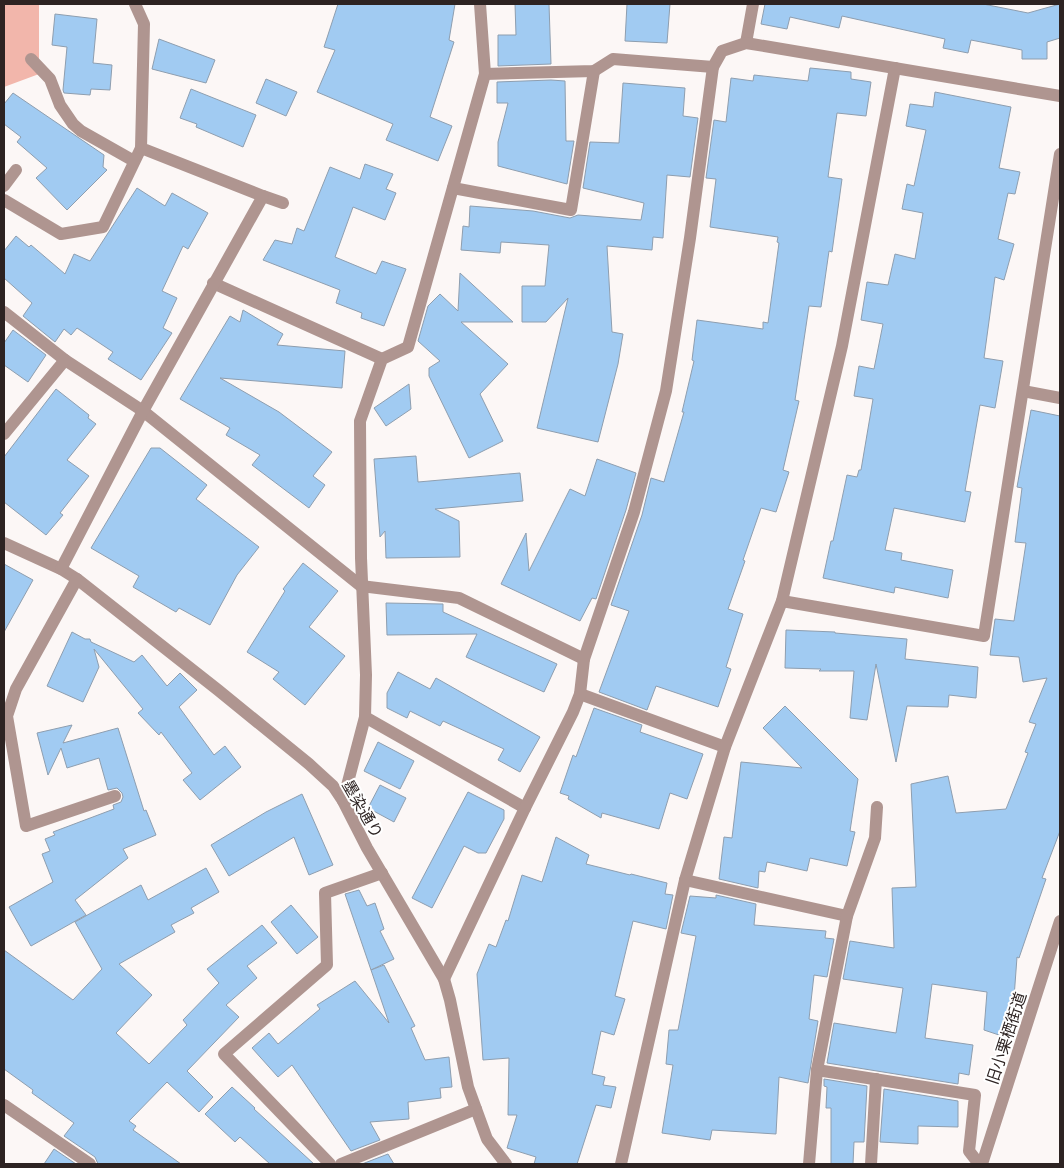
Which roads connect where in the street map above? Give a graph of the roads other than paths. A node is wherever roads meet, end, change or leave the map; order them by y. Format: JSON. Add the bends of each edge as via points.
{"nodes":[{"id":1,"x":134,"y":4,"type":"edge"},
{"id":2,"x":480,"y":4,"type":"edge"},
{"id":3,"x":753,"y":4,"type":"edge"},
{"id":4,"x":746,"y":43,"type":"junction"},
{"id":5,"x":31,"y":59,"type":"dead end"},
{"id":6,"x":714,"y":67,"type":"junction"},
{"id":7,"x":895,"y":68,"type":"junction"},
{"id":8,"x":594,"y":71,"type":"junction"},
{"id":9,"x":485,"y":74,"type":"junction"},
{"id":10,"x":1060,"y":96,"type":"edge"},
{"id":11,"x":140,"y":148,"type":"junction"},
{"id":12,"x":1060,"y":154,"type":"edge"},
{"id":13,"x":134,"y":161,"type":"junction"},
{"id":14,"x":16,"y":170,"type":"dead end"},
{"id":15,"x":4,"y":186,"type":"edge"},
{"id":16,"x":453,"y":188,"type":"junction"},
{"id":17,"x":263,"y":196,"type":"junction"},
{"id":18,"x":4,"y":200,"type":"edge"},
{"id":19,"x":283,"y":203,"type":"dead end"},
{"id":20,"x":213,"y":283,"type":"junction"},
{"id":21,"x":4,"y":312,"type":"edge"},
{"id":22,"x":382,"y":359,"type":"junction"},
{"id":23,"x":65,"y":360,"type":"junction"},
{"id":24,"x":1023,"y":391,"type":"junction"},
{"id":25,"x":1060,"y":398,"type":"edge"},
{"id":26,"x":143,"y":411,"type":"junction"},
{"id":27,"x":4,"y":434,"type":"edge"},
{"id":28,"x":4,"y":543,"type":"edge"},
{"id":29,"x":61,"y":569,"type":"junction"},
{"id":30,"x":77,"y":579,"type":"junction"},
{"id":31,"x":362,"y":586,"type":"junction"},
{"id":32,"x":782,"y":601,"type":"junction"},
{"id":33,"x":584,"y":659,"type":"junction"},
{"id":34,"x":10,"y":691,"type":"edge"},
{"id":35,"x":580,"y":694,"type":"junction"},
{"id":36,"x":365,"y":717,"type":"junction"},
{"id":37,"x":725,"y":747,"type":"junction"},
{"id":38,"x":115,"y":796,"type":"dead end"},
{"id":39,"x":343,"y":801,"type":"junction"},
{"id":40,"x":877,"y":807,"type":"dead end"},
{"id":41,"x":525,"y":808,"type":"junction"},
{"id":42,"x":382,"y":873,"type":"junction"},
{"id":43,"x":685,"y":880,"type":"junction"},
{"id":44,"x":847,"y":916,"type":"junction"},
{"id":45,"x":1060,"y":921,"type":"edge"},
{"id":46,"x":444,"y":979,"type":"junction"},
{"id":47,"x":817,"y":1070,"type":"junction"},
{"id":48,"x":876,"y":1079,"type":"junction"},
{"id":49,"x":4,"y":1105,"type":"edge"},
{"id":50,"x":476,"y":1109,"type":"junction"},
{"id":51,"x":90,"y":1164,"type":"edge"},
{"id":52,"x":330,"y":1164,"type":"edge"},
{"id":53,"x":341,"y":1164,"type":"edge"},
{"id":54,"x":506,"y":1164,"type":"edge"},
{"id":55,"x":621,"y":1164,"type":"edge"},
{"id":56,"x":809,"y":1164,"type":"edge"},
{"id":57,"x":871,"y":1164,"type":"edge"},
{"id":58,"x":981,"y":1164,"type":"edge"}],
"edges":[{"from":1,"to":11,"type":"street","via":[[144,24]]},
{"from":2,"to":9,"type":"street"},
{"from":3,"to":4,"type":"street"},
{"from":4,"to":6,"type":"street","via":[[722,51]]},
{"from":4,"to":7,"type":"street"},
{"from":5,"to":13,"type":"street","via":[[50,79],[60,105],[73,124]]},
{"from":6,"to":8,"type":"street","via":[[613,59]]},
{"from":6,"to":33,"type":"street","via":[[666,391],[634,512]]},
{"from":7,"to":10,"type":"street"},
{"from":7,"to":32,"type":"street","via":[[842,346]]},
{"from":8,"to":9,"type":"street"},
{"from":8,"to":16,"type":"street","via":[[571,210]]},
{"from":9,"to":16,"type":"street"},
{"from":11,"to":13,"type":"street"},
{"from":11,"to":17,"type":"street"},
{"from":12,"to":24,"type":"street"},
{"from":13,"to":18,"type":"street","via":[[103,227],[61,234]]},
{"from":14,"to":15,"type":"street"},
{"from":16,"to":22,"type":"street","via":[[408,347]]},
{"from":17,"to":19,"type":"street"},
{"from":17,"to":20,"type":"street"},
{"from":20,"to":22,"type":"street"},
{"from":20,"to":26,"type":"street"},
{"from":21,"to":23,"type":"street"},
{"from":22,"to":31,"type":"street","via":[[360,421]]},
{"from":23,"to":26,"type":"street"},
{"from":23,"to":27,"type":"street"},
{"from":24,"to":25,"type":"street"},
{"from":24,"to":32,"type":"street","via":[[984,636]]},
{"from":26,"to":29,"type":"street"},
{"from":26,"to":31,"type":"street"},
{"from":28,"to":29,"type":"street","name":"墨染通り"},
{"from":29,"to":30,"type":"street","name":"墨染通り"},
{"from":30,"to":34,"type":"street"},
{"from":30,"to":39,"type":"street","name":"墨染通り","via":[[309,764],[333,786]]},
{"from":31,"to":33,"type":"street","via":[[459,598]]},
{"from":31,"to":36,"type":"street"},
{"from":32,"to":37,"type":"street"},
{"from":33,"to":35,"type":"street"},
{"from":34,"to":38,"type":"street","via":[[7,716],[26,826]]},
{"from":35,"to":37,"type":"street"},
{"from":35,"to":41,"type":"street"},
{"from":36,"to":39,"type":"street"},
{"from":36,"to":41,"type":"street"},
{"from":37,"to":43,"type":"street"},
{"from":39,"to":42,"type":"street","name":"墨染通り"},
{"from":40,"to":44,"type":"street","via":[[875,838]]},
{"from":41,"to":46,"type":"street"},
{"from":42,"to":46,"type":"street","name":"墨染通り"},
{"from":42,"to":52,"type":"street","via":[[326,893],[327,965],[224,1054]]},
{"from":43,"to":44,"type":"street"},
{"from":43,"to":55,"type":"street"},
{"from":44,"to":47,"type":"street"},
{"from":45,"to":58,"type":"street","name":"旧小栗栖街道"},
{"from":46,"to":50,"type":"street","name":"墨染通り","via":[[468,1088]]},
{"from":47,"to":48,"type":"street"},
{"from":47,"to":56,"type":"street"},
{"from":48,"to":57,"type":"street"},
{"from":48,"to":58,"type":"street","via":[[975,1095],[969,1152]]},
{"from":49,"to":51,"type":"street"},
{"from":50,"to":53,"type":"street"},
{"from":50,"to":54,"type":"street","name":"墨染通り","via":[[487,1139]]}]}
